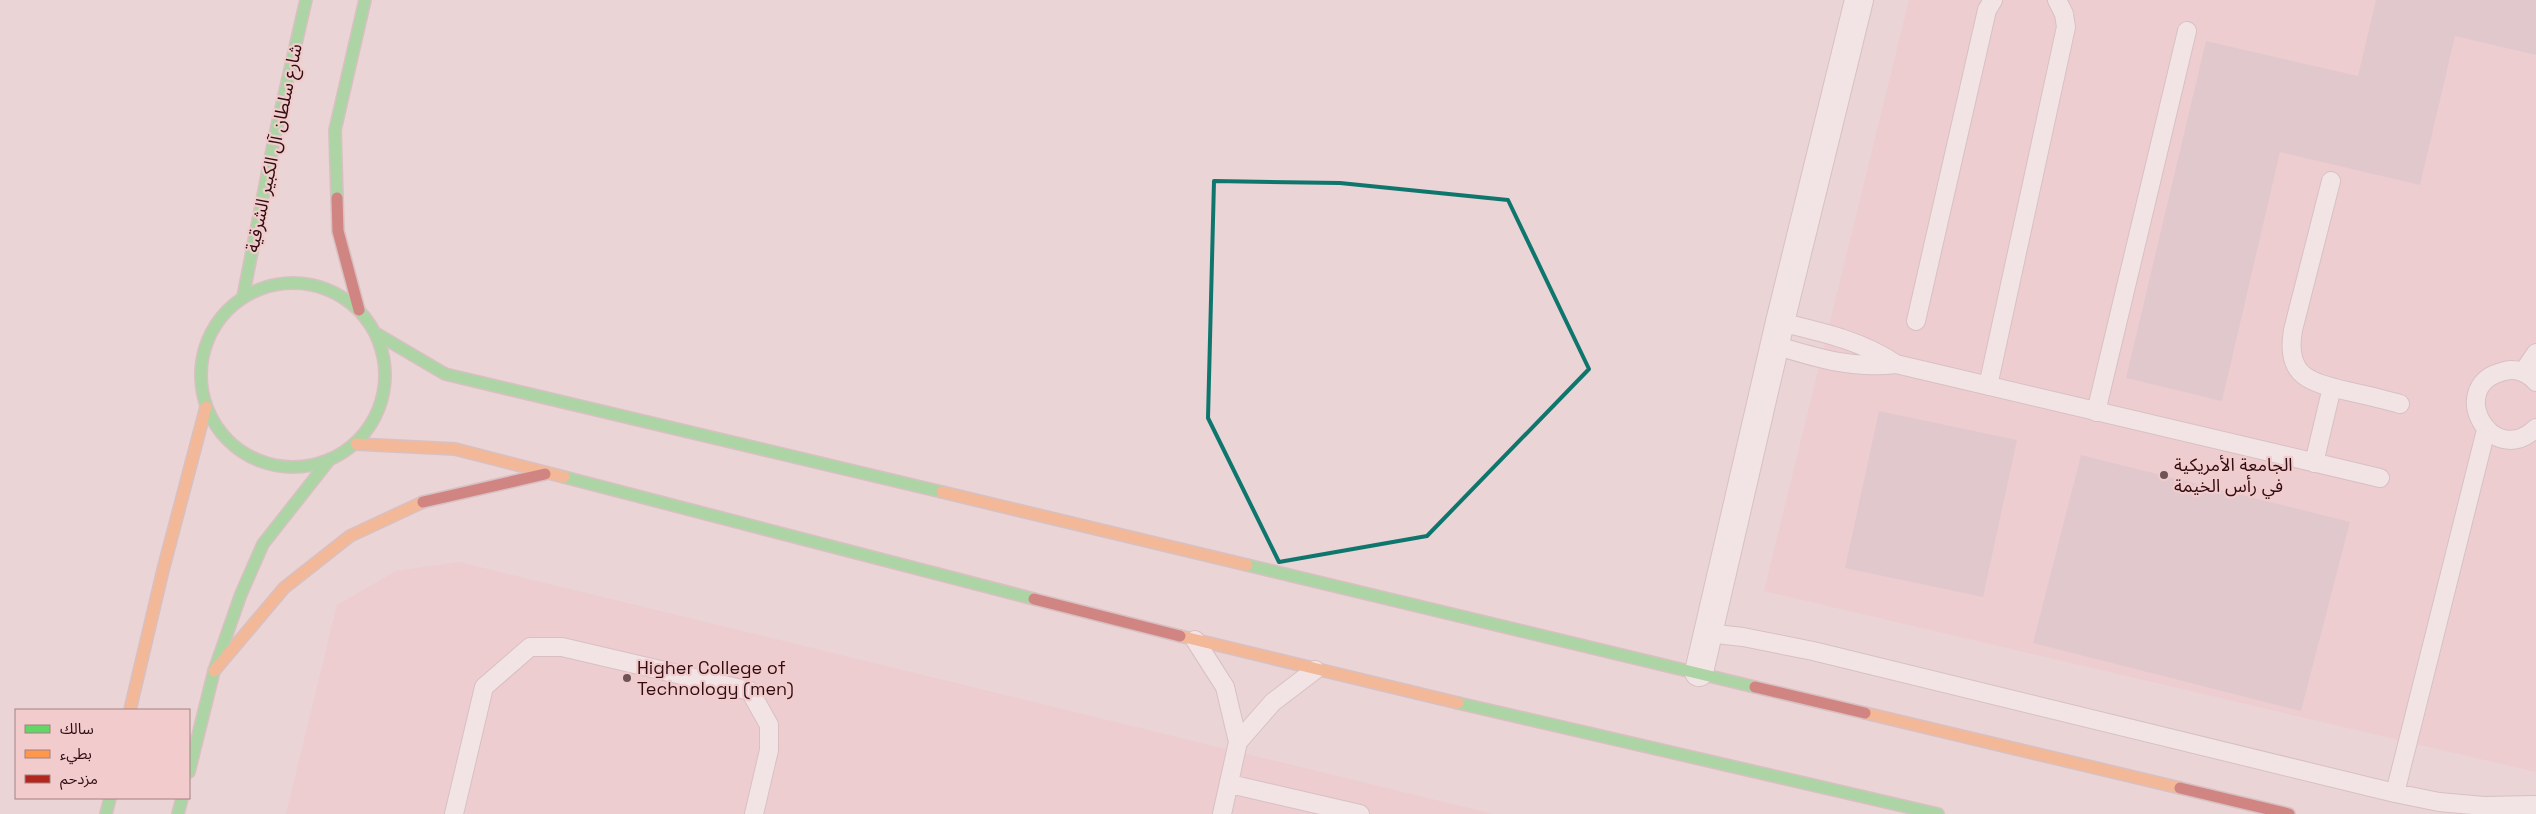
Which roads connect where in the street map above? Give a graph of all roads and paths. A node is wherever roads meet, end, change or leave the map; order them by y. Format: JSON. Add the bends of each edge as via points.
{"nodes":[{"id":1,"x":306,"y":0,"type":"edge"},
{"id":2,"x":365,"y":0,"type":"edge"},
{"id":3,"x":1859,"y":0,"type":"edge"},
{"id":4,"x":1993,"y":0,"type":"edge"},
{"id":5,"x":2057,"y":0,"type":"edge"},
{"id":6,"x":2186,"y":31,"type":"dead end"},
{"id":7,"x":2331,"y":181,"type":"dead end"},
{"id":8,"x":244,"y":297,"type":"junction"},
{"id":9,"x":360,"y":310,"type":"junction"},
{"id":10,"x":1916,"y":321,"type":"dead end"},
{"id":11,"x":377,"y":334,"type":"junction"},
{"id":12,"x":1777,"y":334,"type":"junction"},
{"id":13,"x":2536,"y":354,"type":"edge"},
{"id":14,"x":1896,"y":364,"type":"junction"},
{"id":15,"x":2529,"y":377,"type":"edge"},
{"id":16,"x":1988,"y":386,"type":"junction"},
{"id":17,"x":2332,"y":387,"type":"junction"},
{"id":18,"x":2400,"y":404,"type":"dead end"},
{"id":19,"x":206,"y":407,"type":"junction"},
{"id":20,"x":2096,"y":412,"type":"junction"},
{"id":21,"x":2536,"y":429,"type":"edge"},
{"id":22,"x":2486,"y":430,"type":"junction"},
{"id":23,"x":356,"y":444,"type":"junction"},
{"id":24,"x":330,"y":460,"type":"junction"},
{"id":25,"x":2314,"y":463,"type":"junction"},
{"id":26,"x":549,"y":473,"type":"junction"},
{"id":27,"x":2380,"y":478,"type":"dead end"},
{"id":28,"x":1707,"y":633,"type":"junction"},
{"id":29,"x":1196,"y":640,"type":"junction"},
{"id":30,"x":1315,"y":670,"type":"junction"},
{"id":31,"x":214,"y":671,"type":"junction"},
{"id":32,"x":1699,"y":672,"type":"junction"},
{"id":33,"x":130,"y":709,"type":"edge"},
{"id":34,"x":1238,"y":742,"type":"junction"},
{"id":35,"x":190,"y":768,"type":"edge"},
{"id":36,"x":1230,"y":784,"type":"junction"},
{"id":37,"x":2395,"y":793,"type":"junction"},
{"id":38,"x":110,"y":799,"type":"edge"},
{"id":39,"x":182,"y":799,"type":"edge"},
{"id":40,"x":2536,"y":806,"type":"edge"},
{"id":41,"x":106,"y":814,"type":"edge"},
{"id":42,"x":178,"y":814,"type":"edge"},
{"id":43,"x":454,"y":814,"type":"edge"},
{"id":44,"x":754,"y":814,"type":"edge"},
{"id":45,"x":1222,"y":814,"type":"edge"},
{"id":46,"x":1360,"y":814,"type":"edge"},
{"id":47,"x":1938,"y":814,"type":"edge"},
{"id":48,"x":2289,"y":814,"type":"edge"}],
"edges":[{"from":1,"to":8,"type":"main road","name":"شارع سلطان آل الكبير الشرقية","via":[[275,135]]},
{"from":2,"to":9,"type":"main road","via":[[335,130],[338,231]]},
{"from":3,"to":12,"type":"street"},
{"from":4,"to":10,"type":"lane","via":[[1987,10]]},
{"from":5,"to":16,"type":"lane","via":[[2066,27]]},
{"from":6,"to":20,"type":"lane"},
{"from":7,"to":17,"type":"lane","via":[[2290,353],[2300,373],[2318,384]]},
{"from":8,"to":9,"type":"main road","via":[[273,285],[304,283],[334,292]]},
{"from":8,"to":19,"type":"main road","via":[[220,317],[205,345],[200,376]]},
{"from":9,"to":11,"type":"main road"},
{"from":11,"to":23,"type":"main road","via":[[385,363],[384,393],[374,420]]},
{"from":11,"to":32,"type":"main road","via":[[445,374]]},
{"from":12,"to":14,"type":"lane","via":[[1846,339]]},
{"from":12,"to":14,"type":"lane","via":[[1840,364]]},
{"from":12,"to":28,"type":"street"},
{"from":13,"to":15,"type":"lane"},
{"from":14,"to":16,"type":"lane"},
{"from":15,"to":22,"type":"lane","via":[[2510,370],[2485,380],[2477,392],[2475,406],[2478,419]]},
{"from":16,"to":20,"type":"lane"},
{"from":17,"to":18,"type":"lane"},
{"from":17,"to":25,"type":"lane"},
{"from":19,"to":24,"type":"main road","via":[[221,433],[244,453],[271,464],[301,467]]},
{"from":19,"to":33,"type":"main road"},
{"from":20,"to":25,"type":"lane"},
{"from":21,"to":22,"type":"lane","via":[[2511,440]]},
{"from":22,"to":37,"type":"lane"},
{"from":23,"to":24,"type":"main road"},
{"from":23,"to":26,"type":"main road","via":[[454,448]]},
{"from":24,"to":31,"type":"main road","via":[[263,544],[241,594]]},
{"from":25,"to":27,"type":"lane"},
{"from":26,"to":29,"type":"main road"},
{"from":26,"to":31,"type":"main road","via":[[420,503],[350,536],[284,588]]},
{"from":28,"to":32,"type":"street"},
{"from":28,"to":37,"type":"lane","via":[[1813,651]]},
{"from":29,"to":30,"type":"main road"},
{"from":29,"to":34,"type":"lane","via":[[1225,687]]},
{"from":30,"to":34,"type":"lane","via":[[1273,702]]},
{"from":30,"to":47,"type":"main road"},
{"from":31,"to":35,"type":"main road"},
{"from":32,"to":48,"type":"main road"},
{"from":34,"to":36,"type":"lane"},
{"from":36,"to":45,"type":"lane"},
{"from":36,"to":46,"type":"lane"},
{"from":37,"to":40,"type":"lane","via":[[2439,802]]},
{"from":38,"to":41,"type":"main road"},
{"from":39,"to":42,"type":"main road"},
{"from":43,"to":44,"type":"lane","via":[[484,686],[530,647],[562,647],[750,691],[770,725],[770,750]]}]}
